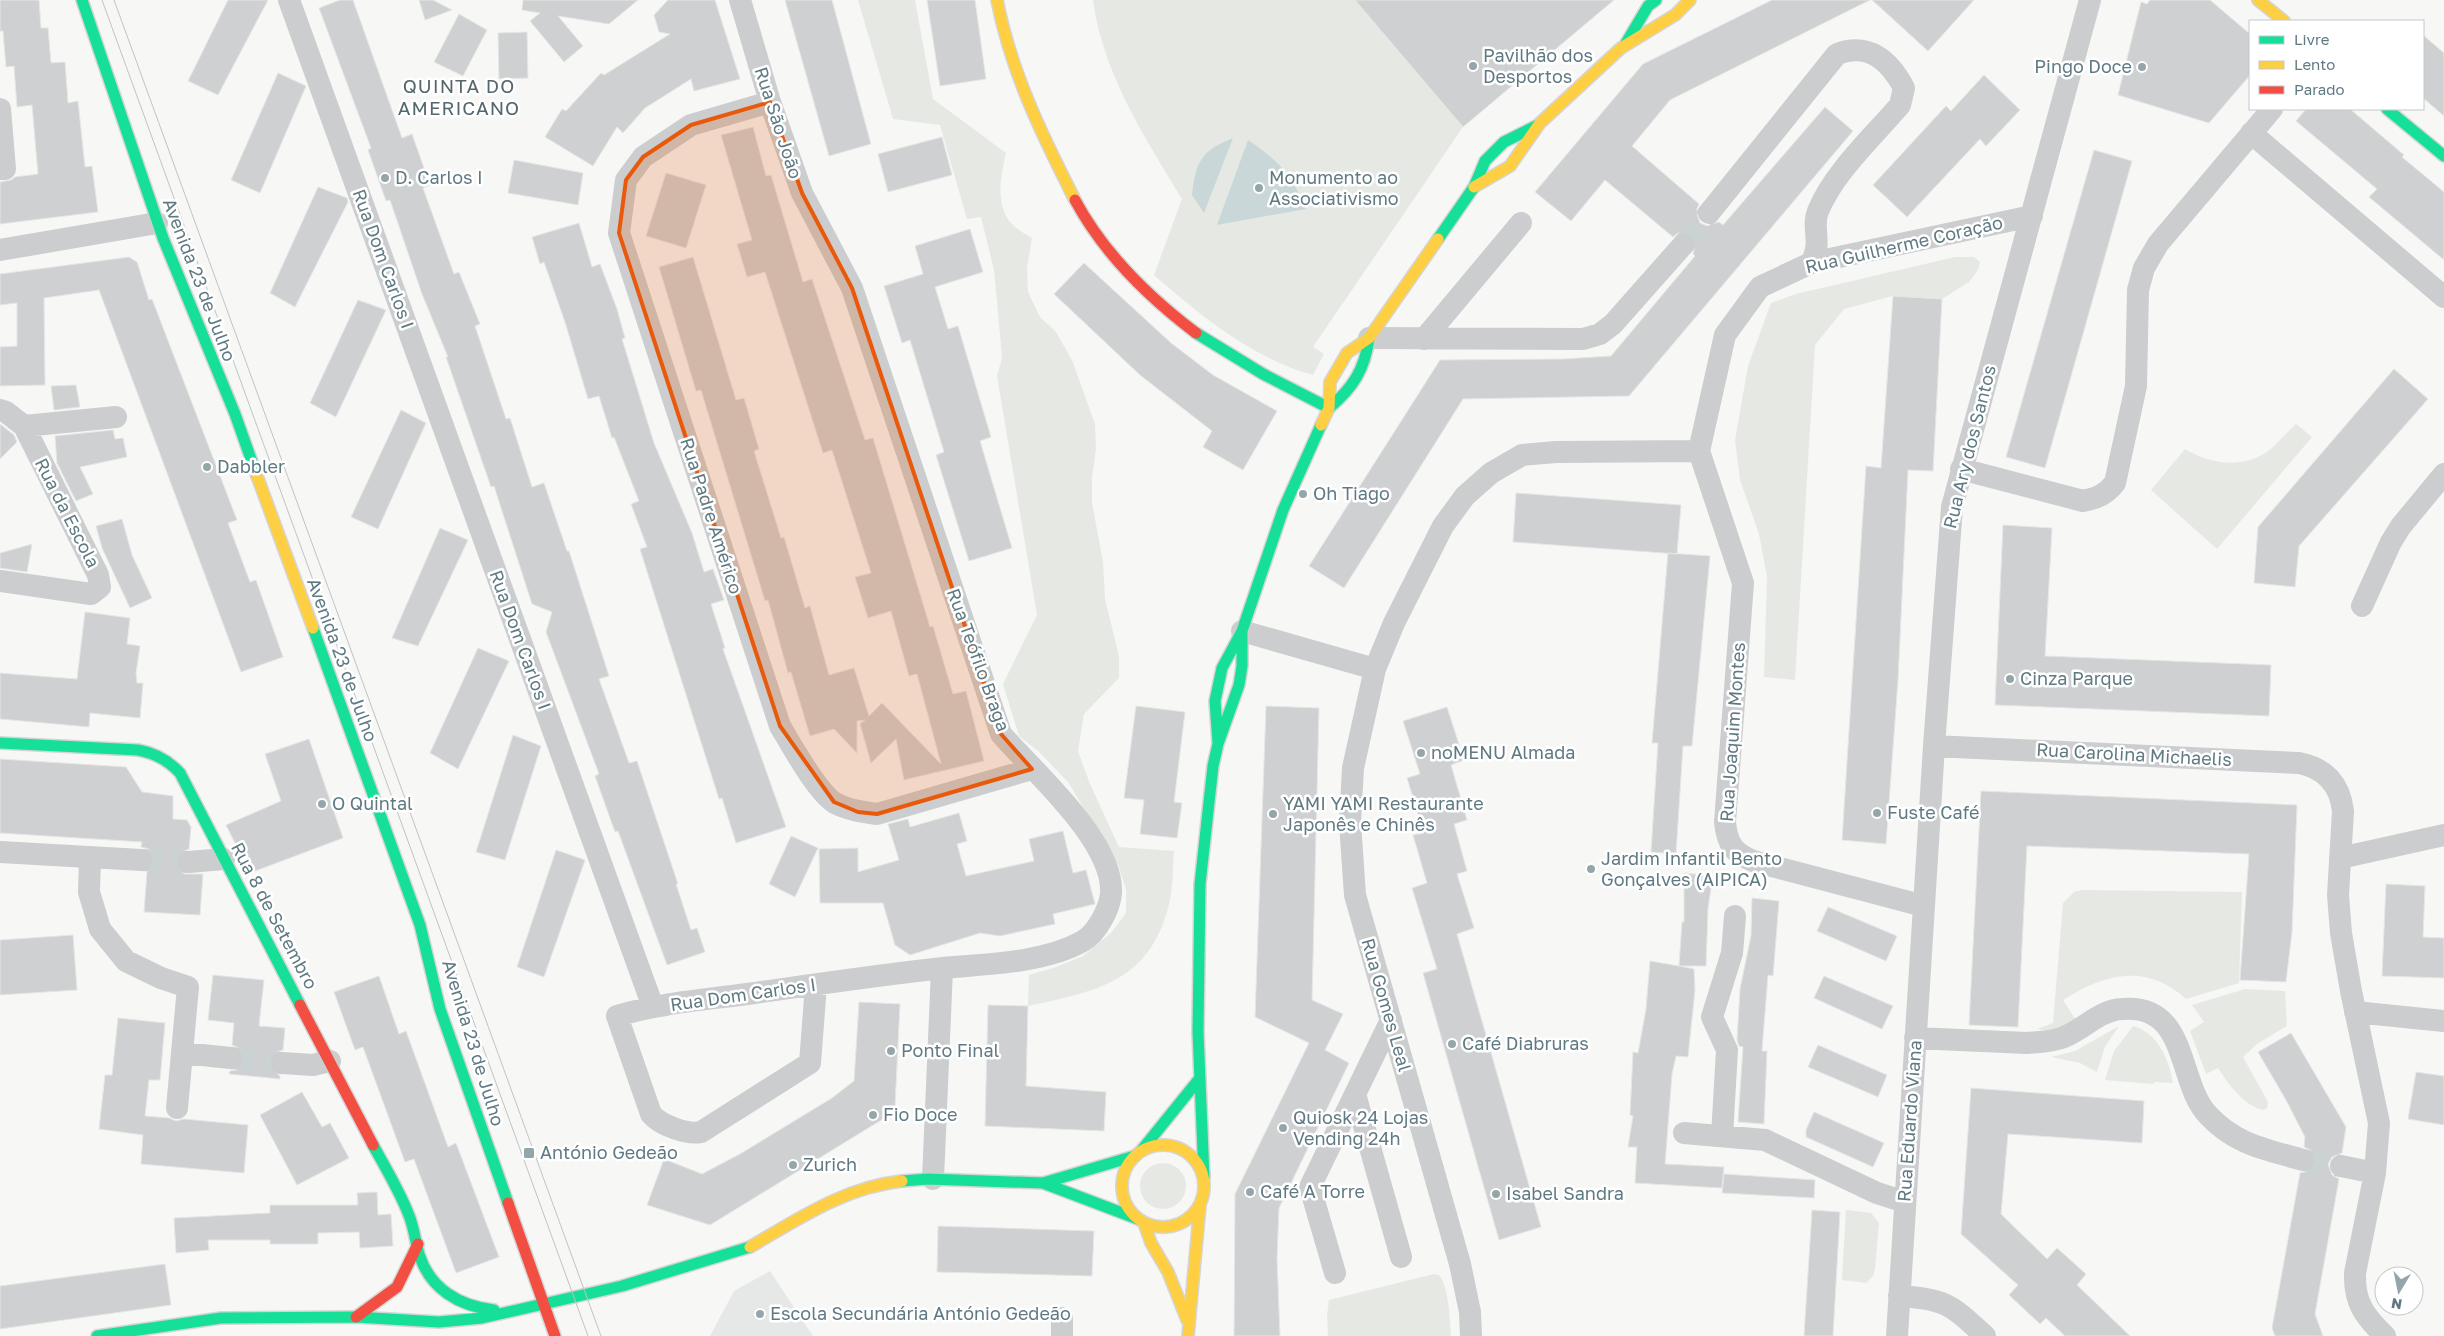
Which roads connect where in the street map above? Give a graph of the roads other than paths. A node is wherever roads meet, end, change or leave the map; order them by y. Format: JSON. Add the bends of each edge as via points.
{"nodes":[{"id":1,"x":82,"y":0,"type":"edge"},
{"id":2,"x":289,"y":0,"type":"edge"},
{"id":3,"x":740,"y":0,"type":"edge"},
{"id":4,"x":998,"y":0,"type":"edge"},
{"id":5,"x":1656,"y":0,"type":"edge"},
{"id":6,"x":1690,"y":0,"type":"edge"},
{"id":7,"x":2090,"y":0,"type":"edge"},
{"id":8,"x":2258,"y":0,"type":"edge"},
{"id":9,"x":2283,"y":20,"type":"edge"},
{"id":10,"x":1625,"y":44,"type":"junction"},
{"id":11,"x":770,"y":102,"type":"junction"},
{"id":12,"x":0,"y":109,"type":"edge"},
{"id":13,"x":2271,"y":110,"type":"edge"},
{"id":14,"x":2388,"y":110,"type":"edge"},
{"id":15,"x":1538,"y":125,"type":"junction"},
{"id":16,"x":2251,"y":132,"type":"junction"},
{"id":17,"x":2444,"y":156,"type":"edge"},
{"id":18,"x":0,"y":169,"type":"edge"},
{"id":19,"x":1474,"y":187,"type":"junction"},
{"id":20,"x":1709,"y":213,"type":"tunnel mouth"},
{"id":21,"x":2032,"y":216,"type":"junction"},
{"id":22,"x":157,"y":223,"type":"junction"},
{"id":23,"x":1521,"y":223,"type":"dead end"},
{"id":24,"x":826,"y":242,"type":"joint"},
{"id":25,"x":1683,"y":245,"type":"tunnel mouth"},
{"id":26,"x":0,"y":250,"type":"edge"},
{"id":27,"x":1811,"y":263,"type":"junction"},
{"id":28,"x":2444,"y":297,"type":"edge"},
{"id":29,"x":1369,"y":338,"type":"junction"},
{"id":30,"x":1424,"y":339,"type":"junction"},
{"id":31,"x":1329,"y":408,"type":"junction"},
{"id":32,"x":0,"y":410,"type":"edge"},
{"id":33,"x":116,"y":417,"type":"dead end"},
{"id":34,"x":24,"y":426,"type":"junction"},
{"id":35,"x":1699,"y":451,"type":"junction"},
{"id":36,"x":1962,"y":469,"type":"junction"},
{"id":37,"x":2439,"y":489,"type":"edge"},
{"id":38,"x":0,"y":581,"type":"edge"},
{"id":39,"x":2362,"y":606,"type":"dead end"},
{"id":40,"x":1242,"y":630,"type":"junction"},
{"id":41,"x":1375,"y":669,"type":"junction"},
{"id":42,"x":0,"y":742,"type":"edge"},
{"id":43,"x":1218,"y":743,"type":"junction"},
{"id":44,"x":1934,"y":746,"type":"junction"},
{"id":45,"x":1032,"y":769,"type":"junction"},
{"id":46,"x":2444,"y":835,"type":"edge"},
{"id":47,"x":0,"y":852,"type":"edge"},
{"id":48,"x":90,"y":857,"type":"junction"},
{"id":49,"x":2340,"y":858,"type":"junction"},
{"id":50,"x":224,"y":859,"type":"junction"},
{"id":51,"x":140,"y":860,"type":"tunnel mouth"},
{"id":52,"x":188,"y":862,"type":"tunnel mouth"},
{"id":53,"x":1924,"y":906,"type":"junction"},
{"id":54,"x":1735,"y":916,"type":"dead end"},
{"id":55,"x":942,"y":968,"type":"junction"},
{"id":56,"x":816,"y":985,"type":"junction"},
{"id":57,"x":653,"y":1007,"type":"junction"},
{"id":58,"x":2356,"y":1012,"type":"junction"},
{"id":59,"x":1391,"y":1020,"type":"junction"},
{"id":60,"x":2444,"y":1021,"type":"edge"},
{"id":61,"x":1915,"y":1038,"type":"junction"},
{"id":62,"x":183,"y":1053,"type":"junction"},
{"id":63,"x":231,"y":1058,"type":"tunnel mouth"},
{"id":64,"x":330,"y":1060,"type":"junction"},
{"id":65,"x":282,"y":1063,"type":"tunnel mouth"},
{"id":66,"x":1200,"y":1078,"type":"junction"},
{"id":67,"x":1355,"y":1094,"type":"junction"},
{"id":68,"x":177,"y":1108,"type":"dead end"},
{"id":69,"x":1684,"y":1132,"type":"dead end"},
{"id":70,"x":1722,"y":1136,"type":"junction"},
{"id":71,"x":1138,"y":1153,"type":"junction"},
{"id":72,"x":2303,"y":1160,"type":"tunnel mouth"},
{"id":73,"x":2341,"y":1166,"type":"tunnel mouth"},
{"id":74,"x":2375,"y":1173,"type":"junction"},
{"id":75,"x":1204,"y":1177,"type":"junction"},
{"id":76,"x":933,"y":1179,"type":"junction"},
{"id":77,"x":1043,"y":1182,"type":"junction"},
{"id":78,"x":1905,"y":1202,"type":"junction"},
{"id":79,"x":1200,"y":1205,"type":"junction"},
{"id":80,"x":1141,"y":1221,"type":"junction"},
{"id":81,"x":418,"y":1244,"type":"junction"},
{"id":82,"x":1401,"y":1257,"type":"dead end"},
{"id":83,"x":1335,"y":1273,"type":"dead end"},
{"id":84,"x":1899,"y":1296,"type":"junction"},
{"id":85,"x":544,"y":1305,"type":"junction"},
{"id":86,"x":515,"y":1311,"type":"junction"},
{"id":87,"x":356,"y":1318,"type":"junction"},
{"id":88,"x":1188,"y":1324,"type":"junction"},
{"id":89,"x":98,"y":1336,"type":"edge"},
{"id":90,"x":555,"y":1336,"type":"edge"},
{"id":91,"x":1188,"y":1336,"type":"edge"},
{"id":92,"x":1471,"y":1336,"type":"edge"},
{"id":93,"x":1897,"y":1336,"type":"edge"},
{"id":94,"x":1985,"y":1336,"type":"edge"},
{"id":95,"x":2385,"y":1336,"type":"edge"}],
"edges":[{"from":1,"to":22,"type":"street","name":"Avenida 23 de Julho"},
{"from":2,"to":57,"type":"street","name":"Rua Dom Carlos I"},
{"from":3,"to":11,"type":"street","name":"Rua São João"},
{"from":4,"to":31,"type":"street","via":[[1010,54],[1029,111],[1096,235],[1158,303],[1206,341],[1258,374]]},
{"from":5,"to":10,"type":"street","via":[[1648,6]]},
{"from":6,"to":10,"type":"street","via":[[1665,22]]},
{"from":7,"to":21,"type":"street","name":"Rua Ary dos Santos"},
{"from":8,"to":9,"type":"street"},
{"from":10,"to":15,"type":"street"},
{"from":11,"to":24,"type":"street","name":"Rua São João","via":[[802,193]]},
{"from":11,"to":45,"type":"street","name":"Rua Padre Américo","via":[[691,125],[643,157],[626,180],[619,233],[780,726],[816,782],[834,802],[858,812],[877,814]]},
{"from":12,"to":18,"type":"street","via":[[5,169]]},
{"from":13,"to":16,"type":"street"},
{"from":14,"to":17,"type":"street"},
{"from":15,"to":19,"type":"street","via":[[1519,156],[1501,175]]},
{"from":15,"to":19,"type":"street","via":[[1504,142],[1485,161]]},
{"from":16,"to":28,"type":"street"},
{"from":16,"to":36,"type":"street","via":[[2158,244],[2144,268],[2138,290],[2136,386],[2115,482],[2108,491],[2083,501]]},
{"from":19,"to":29,"type":"street"},
{"from":20,"to":27,"type":"street","via":[[1837,54],[1851,49],[1870,52],[1897,74],[1904,88],[1900,105],[1826,191],[1815,217],[1818,240]]},
{"from":21,"to":27,"type":"street","name":"Rua Guilherme Coração"},
{"from":21,"to":36,"type":"street","name":"Rua Ary dos Santos"},
{"from":22,"to":26,"type":"street"},
{"from":22,"to":85,"type":"street","name":"Avenida 23 de Julho","via":[[235,414],[420,925],[440,1009]]},
{"from":23,"to":30,"type":"street"},
{"from":24,"to":45,"type":"street","name":"Rua Teófilo Braga","via":[[852,288],[1002,734]]},
{"from":25,"to":30,"type":"street","via":[[1613,324],[1600,334],[1583,339]]},
{"from":27,"to":35,"type":"street","name":"Rua Guilherme Coração","via":[[1760,287],[1725,335]]},
{"from":29,"to":30,"type":"street"},
{"from":29,"to":31,"type":"street","via":[[1366,364],[1349,393]]},
{"from":29,"to":31,"type":"street","via":[[1347,353],[1330,382]]},
{"from":31,"to":40,"type":"street","via":[[1283,510]]},
{"from":32,"to":34,"type":"street","name":"Rua da Escola"},
{"from":33,"to":34,"type":"street"},
{"from":34,"to":38,"type":"street","name":"Rua da Escola","via":[[98,575],[100,587],[91,594],[74,594]]},
{"from":35,"to":41,"type":"street","via":[[1556,452],[1522,456],[1491,473],[1465,496],[1443,526],[1394,623]]},
{"from":35,"to":53,"type":"street","name":"Rua Joaquim Montes","via":[[1743,583],[1725,822],[1729,845],[1739,855],[1753,861]]},
{"from":36,"to":44,"type":"street","name":"Rua Ary dos Santos","via":[[1952,506],[1948,540]]},
{"from":37,"to":39,"type":"street","via":[[2392,542]]},
{"from":40,"to":41,"type":"street"},
{"from":40,"to":43,"type":"street","via":[[1242,673]]},
{"from":40,"to":43,"type":"street","via":[[1222,668],[1218,686],[1215,701]]},
{"from":41,"to":59,"type":"street","name":"Rua Gomes Leal","via":[[1353,768],[1350,823],[1355,895]]},
{"from":42,"to":50,"type":"street","name":"Rua 8 de Setembro","via":[[155,753],[180,774]]},
{"from":43,"to":66,"type":"street","via":[[1210,788],[1198,944]]},
{"from":44,"to":49,"type":"street","name":"Rua Carolina Michaelis","via":[[2311,765],[2331,778],[2342,799]]},
{"from":44,"to":53,"type":"street","name":"Rua Ary dos Santos"},
{"from":45,"to":55,"type":"street","name":"Rua Teófilo Braga","via":[[1061,796],[1107,867],[1111,893],[1106,910],[1098,926],[1085,940],[1069,947],[1035,957]]},
{"from":46,"to":49,"type":"street"},
{"from":47,"to":48,"type":"street"},
{"from":48,"to":51,"type":"street"},
{"from":48,"to":62,"type":"street","via":[[89,892],[100,929],[126,961],[188,987]]},
{"from":49,"to":58,"type":"street","via":[[2341,933]]},
{"from":50,"to":52,"type":"street"},
{"from":50,"to":64,"type":"street","name":"Rua 8 de Setembro"},
{"from":53,"to":61,"type":"street","name":"Rua Eduardo Viana"},
{"from":54,"to":70,"type":"street","via":[[1732,953],[1712,1017],[1727,1050]]},
{"from":55,"to":56,"type":"street","name":"Rua Dom Carlos I"},
{"from":55,"to":76,"type":"street"},
{"from":56,"to":57,"type":"street","name":"Rua Dom Carlos I"},
{"from":56,"to":57,"type":"street","via":[[810,1063],[697,1133],[659,1122],[651,1114],[617,1016]]},
{"from":58,"to":60,"type":"street"},
{"from":58,"to":74,"type":"street","via":[[2379,1123]]},
{"from":59,"to":67,"type":"street"},
{"from":59,"to":92,"type":"street","name":"Rua Gomes Leal","via":[[1460,1264],[1470,1312]]},
{"from":61,"to":72,"type":"street","via":[[2027,1044],[2066,1037],[2110,1011],[2122,1009],[2146,1013],[2159,1019],[2175,1038],[2199,1104],[2207,1115],[2243,1143]]},
{"from":61,"to":78,"type":"street","name":"Rua Eduardo Viana"},
{"from":62,"to":63,"type":"street"},
{"from":62,"to":68,"type":"street"},
{"from":64,"to":65,"type":"street","via":[[313,1065]]},
{"from":64,"to":81,"type":"street","name":"Rua 8 de Setembro","via":[[409,1214]]},
{"from":66,"to":71,"type":"street"},
{"from":66,"to":75,"type":"street"},
{"from":67,"to":82,"type":"street"},
{"from":67,"to":83,"type":"street","via":[[1310,1187]]},
{"from":69,"to":70,"type":"street"},
{"from":70,"to":78,"type":"street","via":[[1765,1140],[1877,1193]]},
{"from":71,"to":75,"type":"street","via":[[1161,1145],[1182,1150],[1194,1158]]},
{"from":71,"to":77,"type":"street"},
{"from":71,"to":80,"type":"street","via":[[1126,1167],[1122,1188],[1125,1202]]},
{"from":73,"to":74,"type":"street"},
{"from":74,"to":95,"type":"street","via":[[2354,1287],[2358,1304]]},
{"from":75,"to":79,"type":"street"},
{"from":76,"to":77,"type":"street"},
{"from":76,"to":85,"type":"street","via":[[858,1190],[822,1205],[748,1248],[622,1286]]},
{"from":77,"to":80,"type":"street"},
{"from":78,"to":84,"type":"street","name":"Rua Eduardo Viana"},
{"from":79,"to":80,"type":"street","via":[[1191,1217],[1172,1226],[1158,1227]]},
{"from":79,"to":88,"type":"street"},
{"from":80,"to":88,"type":"street","via":[[1168,1272]]},
{"from":81,"to":86,"type":"street","name":"Rua 8 de Setembro","via":[[424,1268],[440,1289],[477,1308]]},
{"from":81,"to":87,"type":"street","via":[[397,1287]]},
{"from":84,"to":93,"type":"street","name":"Rua Eduardo Viana"},
{"from":84,"to":94,"type":"street","via":[[1932,1298],[1955,1308]]},
{"from":85,"to":86,"type":"street"},
{"from":85,"to":90,"type":"street","name":"Avenida 23 de Julho"},
{"from":86,"to":87,"type":"street","via":[[439,1322]]},
{"from":87,"to":89,"type":"street","via":[[220,1318]]},
{"from":88,"to":91,"type":"street"}]}
